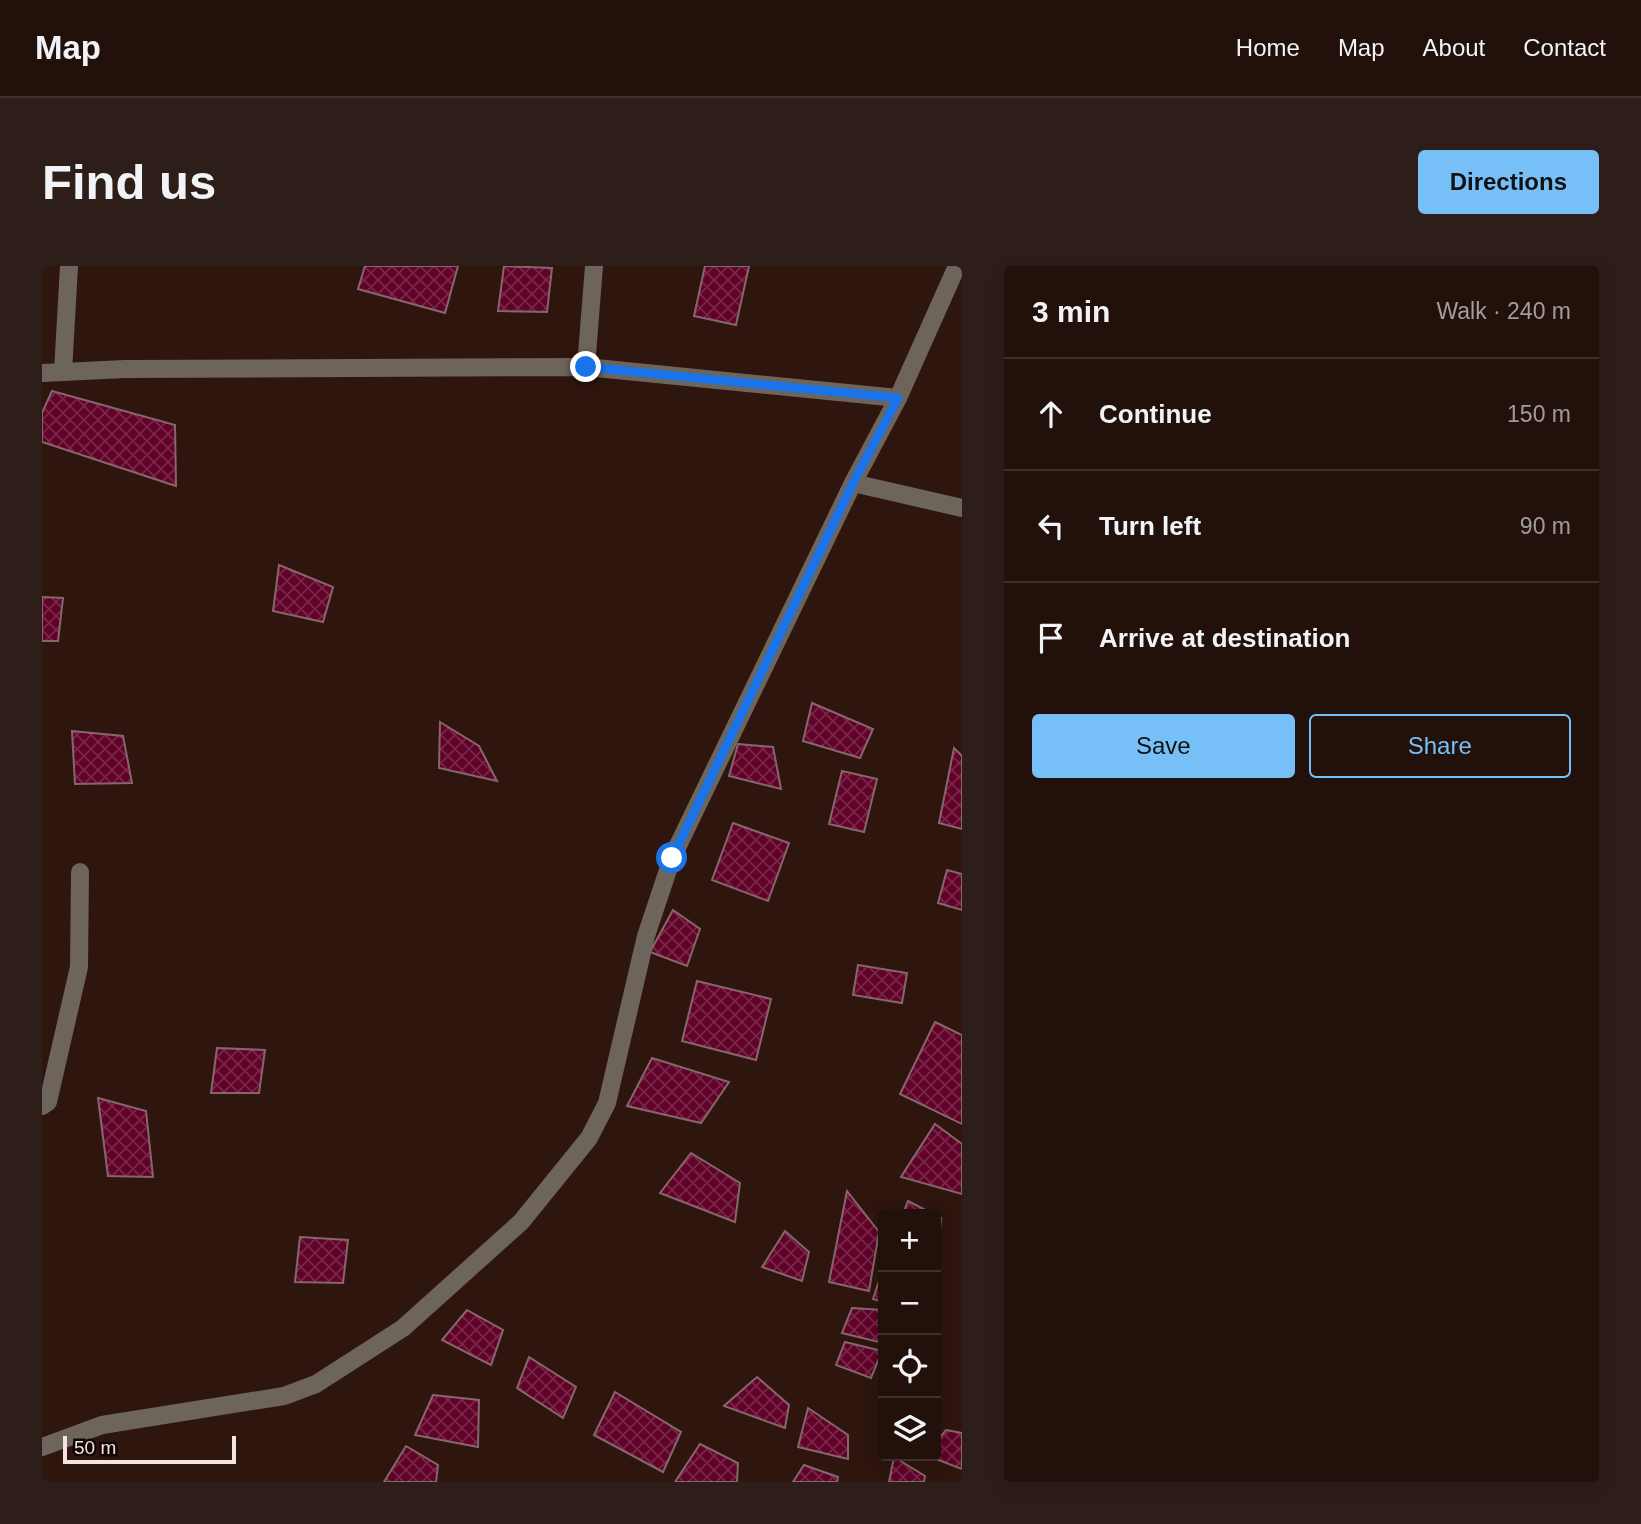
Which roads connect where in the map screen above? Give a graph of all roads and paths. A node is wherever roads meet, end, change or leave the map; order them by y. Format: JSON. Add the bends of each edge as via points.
{"nodes":[{"id":1,"x":69,"y":266,"type":"edge"},
{"id":2,"x":594,"y":266,"type":"edge"},
{"id":3,"x":957,"y":266,"type":"edge"},
{"id":4,"x":586,"y":367,"type":"junction"},
{"id":5,"x":63,"y":372,"type":"junction"},
{"id":6,"x":42,"y":373,"type":"edge"},
{"id":7,"x":898,"y":398,"type":"junction"},
{"id":8,"x":853,"y":483,"type":"junction"},
{"id":9,"x":962,"y":508,"type":"edge"},
{"id":10,"x":80,"y":872,"type":"dead end"},
{"id":11,"x":42,"y":1106,"type":"edge"},
{"id":12,"x":42,"y":1447,"type":"edge"}],
"edges":[{"from":1,"to":5,"type":"street"},
{"from":2,"to":4,"type":"street"},
{"from":3,"to":7,"type":"street"},
{"from":4,"to":5,"type":"street"},
{"from":4,"to":7,"type":"street"},
{"from":5,"to":6,"type":"street"},
{"from":7,"to":8,"type":"street"},
{"from":8,"to":9,"type":"street"},
{"from":8,"to":12,"type":"street","via":[[672,858],[646,936],[607,1103],[589,1138],[521,1222],[403,1328],[316,1384],[284,1396],[102,1425]]},
{"from":10,"to":11,"type":"street","via":[[79,967],[48,1101]]}]}
